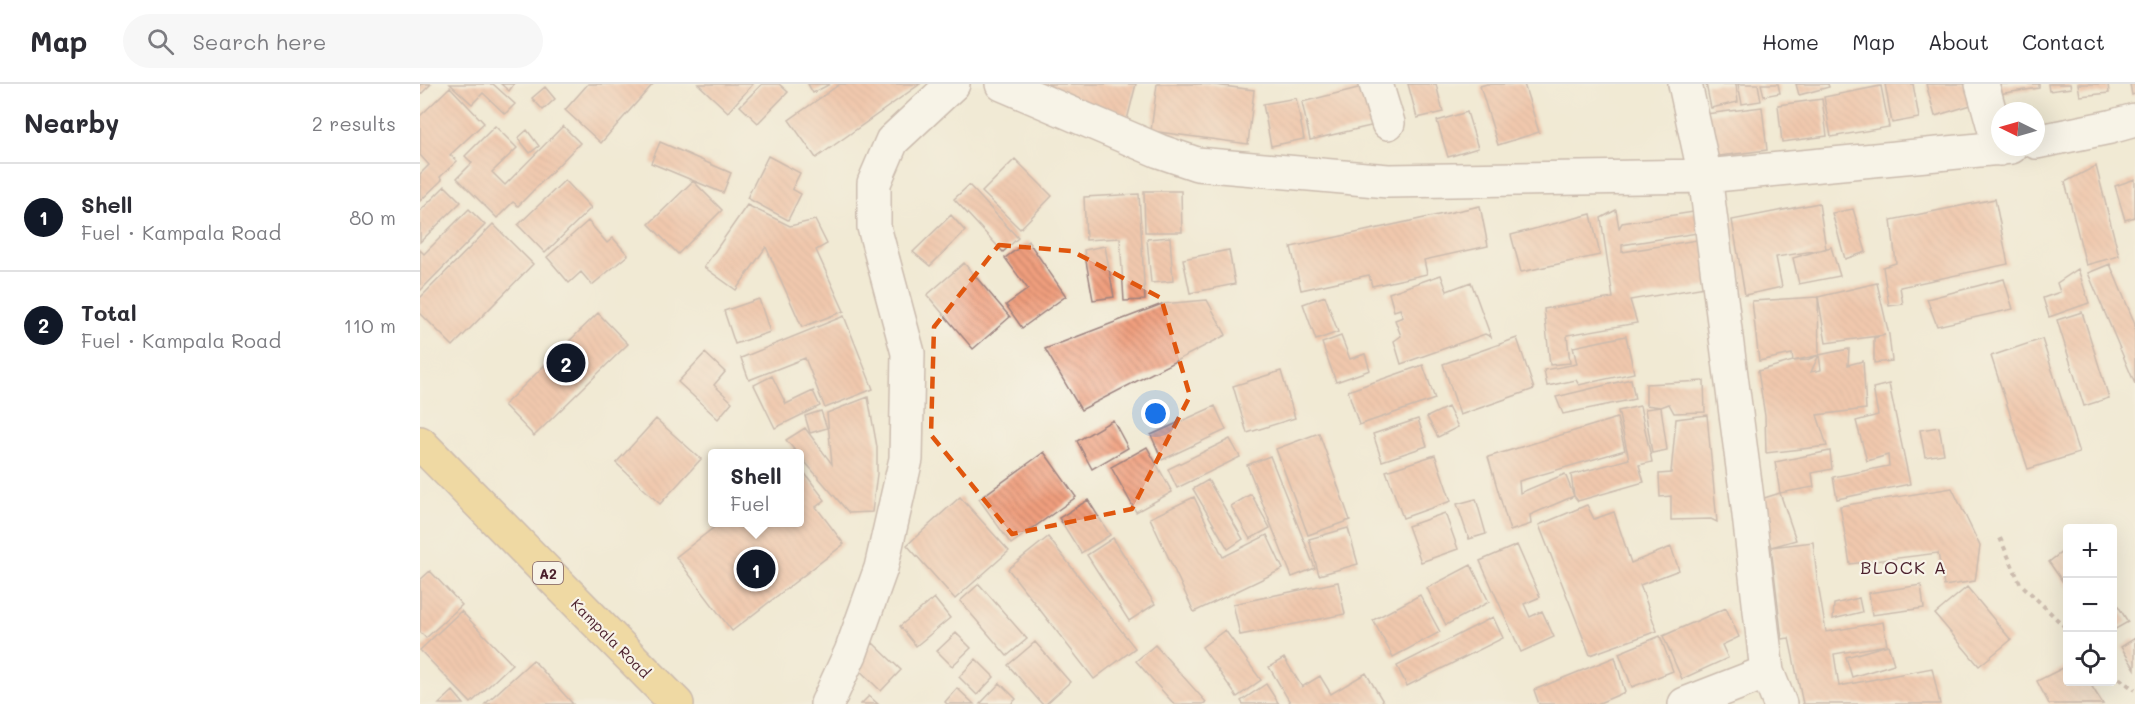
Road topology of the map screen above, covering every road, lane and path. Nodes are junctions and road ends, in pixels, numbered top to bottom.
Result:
1 (953, 84) edge
2 (1002, 84) edge
3 (1376, 84) edge
4 (1684, 84) edge
5 (1982, 84) edge
6 (1991, 108) edge
7 (2135, 120) edge
8 (1388, 123) dead end
9 (2045, 140) edge
10 (1991, 149) edge
11 (1704, 176) junction
12 (420, 443) edge
13 (2000, 538) dead end
14 (2063, 626) edge
15 (1767, 672) junction
16 (2117, 677) edge
17 (2135, 690) edge
18 (677, 704) edge
19 (827, 704) edge
20 (1685, 704) edge
21 (1780, 704) edge

1 - 19 street
2 - 11 street
3 - 8 street
4 - 11 street
5 - 6 street
7 - 9 street
10 - 11 street
11 - 15 street
12 - 18 main road, Kampala Road / A2
13 - 14 path
15 - 20 street
15 - 21 street
16 - 17 path

